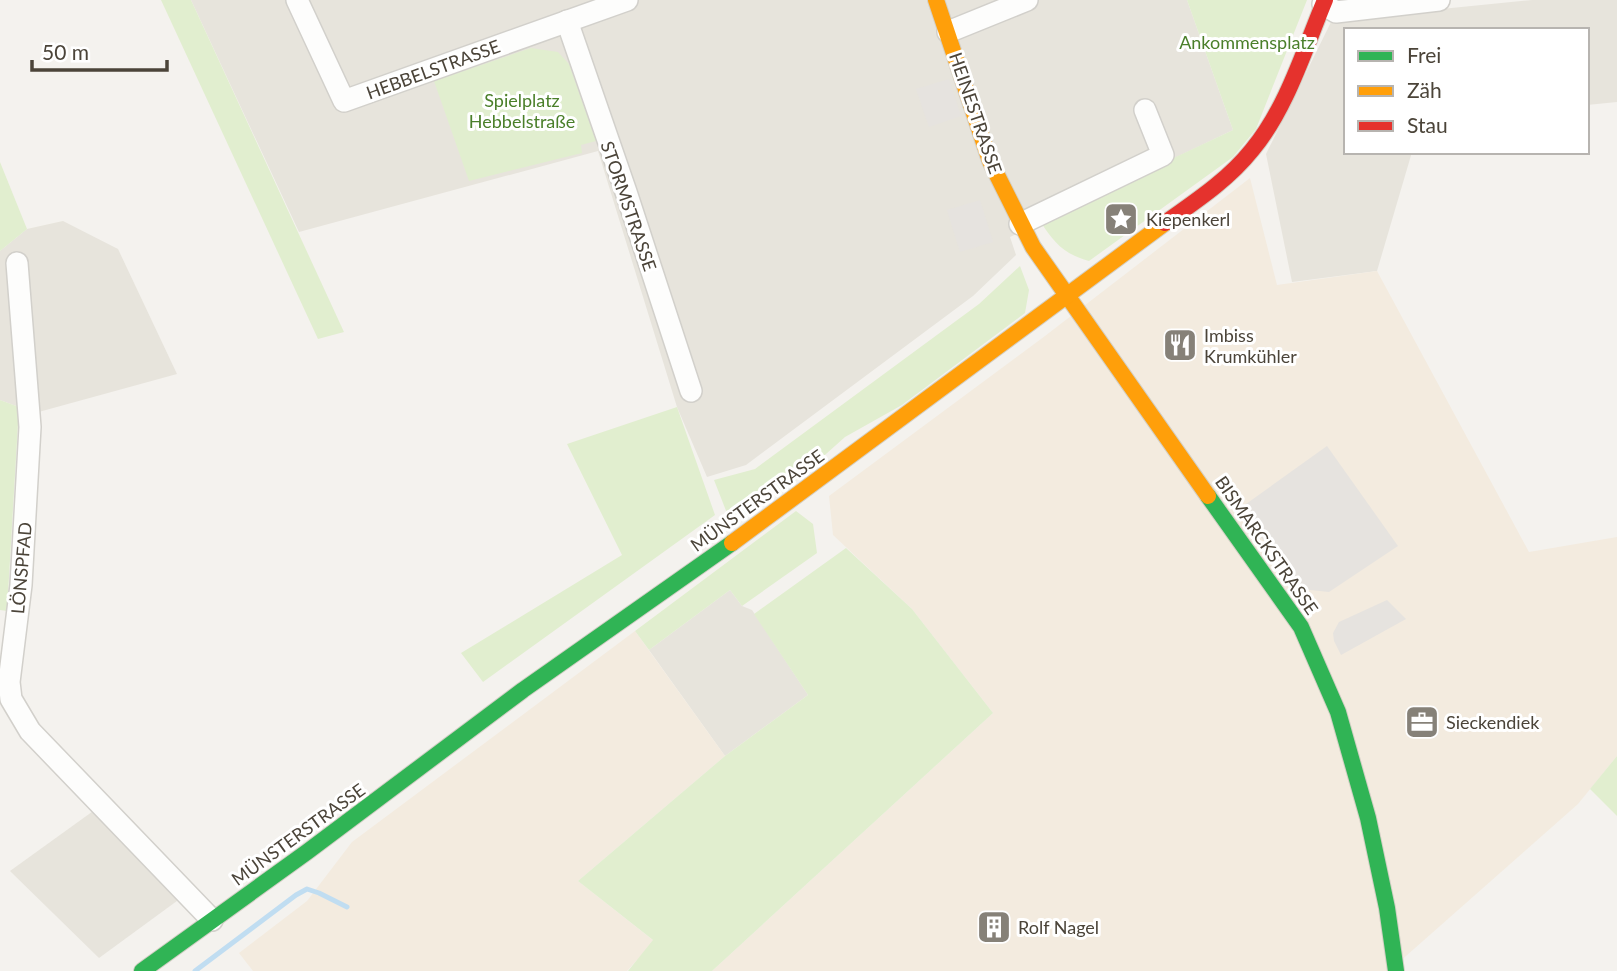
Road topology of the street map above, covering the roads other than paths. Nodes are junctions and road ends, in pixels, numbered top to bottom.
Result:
1 (297, 0) edge
2 (627, 0) edge
3 (936, 0) edge
4 (1027, 0) edge
5 (1439, 0) edge
6 (1324, 2) edge
7 (566, 21) junction
8 (948, 32) junction
9 (1145, 110) dead end
10 (1020, 224) junction
11 (17, 263) dead end
12 (1068, 295) junction
13 (691, 391) dead end
14 (212, 920) junction
15 (142, 971) edge
16 (1396, 971) edge

1 - 7 street, HEBBELSTRASSE
2 - 7 street, HEBBELSTRASSE
3 - 8 main road, HEINESTRASSE
4 - 8 street
5 - 6 street
6 - 12 main road, MÜNSTERSTRASSE
7 - 13 street, STORMSTRASSE
8 - 10 main road, HEINESTRASSE
9 - 10 street
10 - 12 main road, HEINESTRASSE
11 - 14 street, LÖNSPFAD
12 - 14 main road, MÜNSTERSTRASSE
12 - 16 main road, BISMARCKSTRASSE
14 - 15 main road, MÜNSTERSTRASSE

